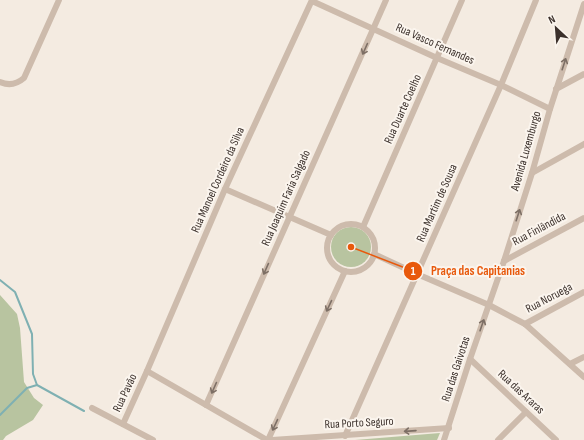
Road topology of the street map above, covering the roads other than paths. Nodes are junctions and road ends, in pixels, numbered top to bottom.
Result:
1 (59, 0) edge
2 (312, 0) edge
3 (386, 0) edge
4 (462, 0) edge
5 (536, 0) edge
6 (584, 4) edge
7 (374, 29) junction
8 (437, 58) junction
9 (584, 74) edge
10 (0, 82) edge
11 (501, 85) junction
12 (556, 89) junction
13 (550, 109) junction
14 (584, 144) edge
15 (532, 173) junction
16 (225, 189) junction
17 (289, 217) junction
18 (584, 218) edge
19 (363, 227) junction
20 (330, 235) junction
21 (374, 254) junction
22 (504, 261) junction
23 (345, 271) junction
24 (417, 274) junction
25 (584, 292) edge
26 (489, 305) junction
27 (524, 324) junction
28 (584, 357) edge
29 (470, 359) junction
30 (570, 364) junction
31 (147, 371) junction
32 (584, 377) edge
33 (206, 405) junction
34 (92, 408) dead end
35 (526, 412) junction
36 (122, 424) junction
37 (449, 428) junction
38 (345, 436) junction
39 (153, 440) edge
40 (267, 440) edge
41 (272, 440) edge
42 (444, 440) edge
43 (498, 440) edge
44 (556, 440) edge

1 - 10 street
2 - 7 street, Rua Vasco Fernandes
2 - 16 street, Rua Manoel Cordeiro da Silva
3 - 7 street, Rua Joaquim Faria Salgado
4 - 8 street, Rua Duarte Coelho
5 - 11 street, Rua Martim de Sousa
12 -> 6 street, Avenida Luxemburgo
7 - 8 street, Rua Vasco Fernandes
7 -> 17 street, Rua Joaquim Faria Salgado
8 - 11 street, Rua Vasco Fernandes
8 - 19 street, Rua Duarte Coelho
9 - 12 street
11 - 13 street, Rua Vasco Fernandes
11 - 24 street, Rua Martim de Sousa
12 - 13 street, Avenida Luxemburgo
13 - 15 street, Avenida Luxemburgo
14 - 15 street
22 -> 15 street, Avenida Luxemburgo
16 - 17 street
16 - 31 street, Rua Manoel Cordeiro da Silva
17 - 20 street
17 -> 33 street, Rua Joaquim Faria Salgado
18 - 22 street, Rua Finlândida
19 - 20 street
19 - 21 street
20 - 23 street
21 - 23 street
21 - 24 street
22 - 26 street, Avenida Luxemburgo
23 -> 40 street
24 - 26 street
24 - 38 street, Rua Martim de Sousa
25 - 27 street, Rua Noruega
26 - 27 street
29 -> 26 street, Rua das Gaivotas
27 - 30 street
28 - 30 street
29 - 35 street, Rua das Araras
29 - 37 street, Rua das Gaivotas
30 - 32 street
31 - 33 street
31 - 36 street, Rua Pavão
33 - 40 street
34 - 36 street
35 - 43 street
35 - 44 street, Rua das Araras
36 - 39 street
37 -> 38 street, Rua Porto Seguro
37 - 42 street, Rua das Gaivotas
38 - 41 street, Rua Porto Seguro

